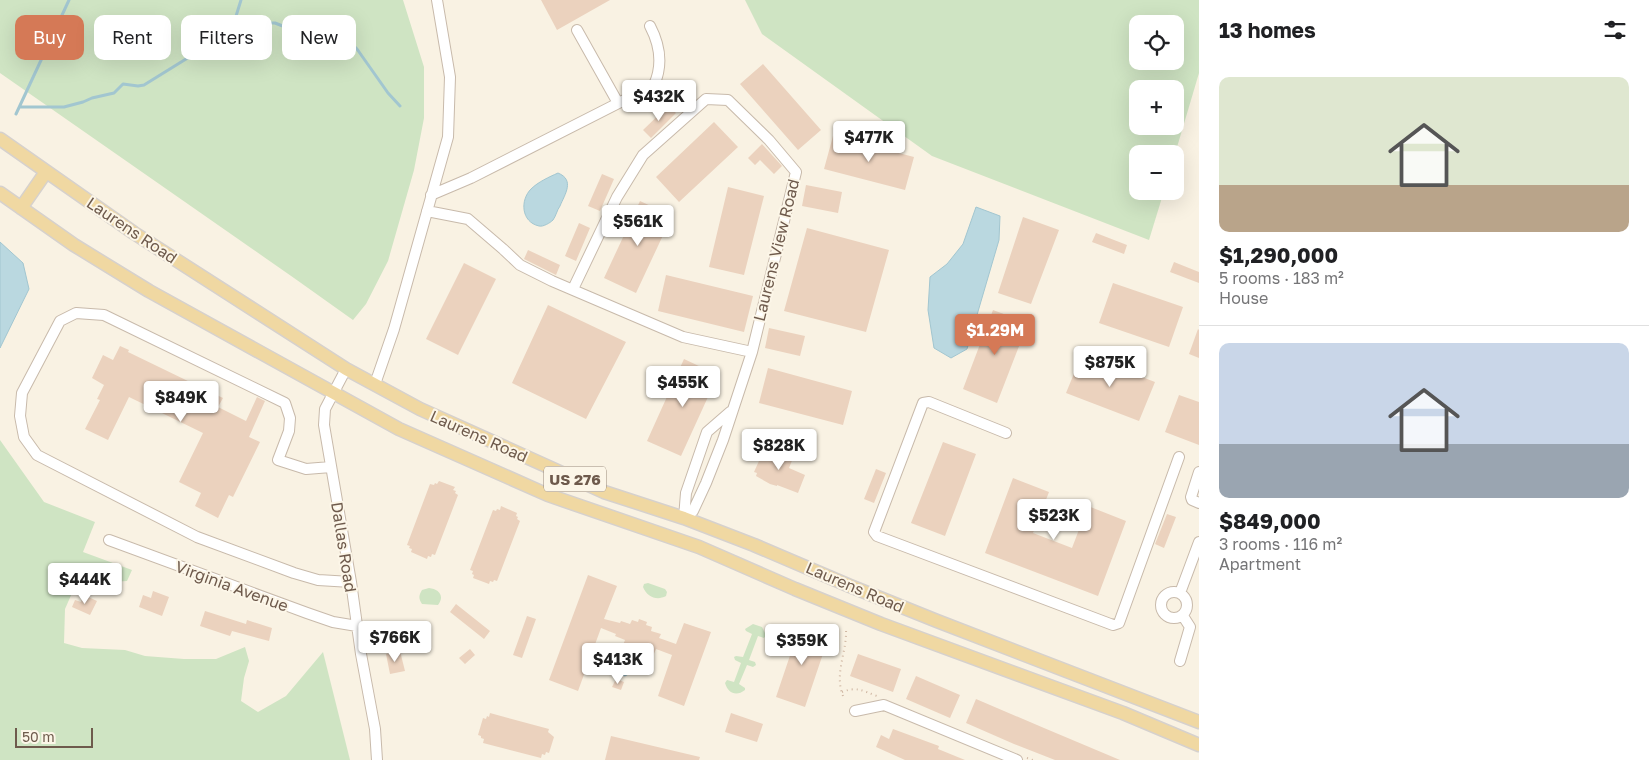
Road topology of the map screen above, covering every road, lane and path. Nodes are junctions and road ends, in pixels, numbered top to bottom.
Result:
1 (437, 0) edge
2 (650, 26) dead end
3 (577, 30) dead end
4 (618, 103) junction
5 (0, 139) edge
6 (46, 172) junction
7 (0, 193) edge
8 (431, 195) junction
9 (21, 208) junction
10 (427, 211) junction
11 (573, 289) junction
12 (752, 352) junction
13 (346, 369) junction
14 (375, 384) junction
15 (332, 393) junction
16 (731, 411) junction
17 (1006, 433) dead end
18 (1178, 458) dead end
19 (331, 467) junction
20 (1199, 472) edge
21 (1199, 503) edge
22 (684, 518) junction
23 (675, 539) junction
24 (109, 540) dead end
25 (1199, 542) edge
26 (351, 582) junction
27 (1180, 593) junction
28 (1183, 616) junction
29 (937, 621) junction
30 (357, 626) junction
31 (846, 629) dead end
32 (930, 643) junction
33 (1180, 661) dead end
34 (843, 696) dead end
35 (855, 711) dead end
36 (1199, 722) edge
37 (1199, 745) edge
38 (377, 760) edge
39 (1017, 760) edge

1 - 8 street
2 - 4 street
3 - 4 street
4 - 8 street
5 - 6 main road, Laurens Road / US 276
6 - 9 main road
6 - 13 main road, Laurens Road / US 276
7 - 9 main road, Laurens Road / US 276
8 - 10 street
9 - 15 main road, Laurens Road / US 276
10 - 11 street
10 - 14 street
11 - 12 street
11 - 12 street, Laurens View Road
12 - 16 street, Laurens View Road
13 - 14 main road, Laurens Road / US 276
13 - 15 street, Dallas Road
14 - 22 main road, Laurens Road / US 276
15 - 19 street, Dallas Road
15 - 23 main road, Laurens Road / US 276
16 - 22 street, Laurens View Road
16 - 22 street, Laurens View Road
17 - 18 street
19 - 26 street, Dallas Road
19 - 26 street
20 - 21 street
22 - 23 main road
22 - 29 main road, Laurens Road / US 276
23 - 32 main road, Laurens Road / US 276
24 - 30 street, Virginia Avenue
25 - 27 street
26 - 30 street, Dallas Road
27 - 28 street
27 - 28 street
28 - 33 street
29 - 32 main road
29 - 36 main road, Laurens Road / US 276
30 - 38 street, Dallas Road
31 - 34 path
32 - 37 main road, Laurens Road / US 276
35 - 39 street

